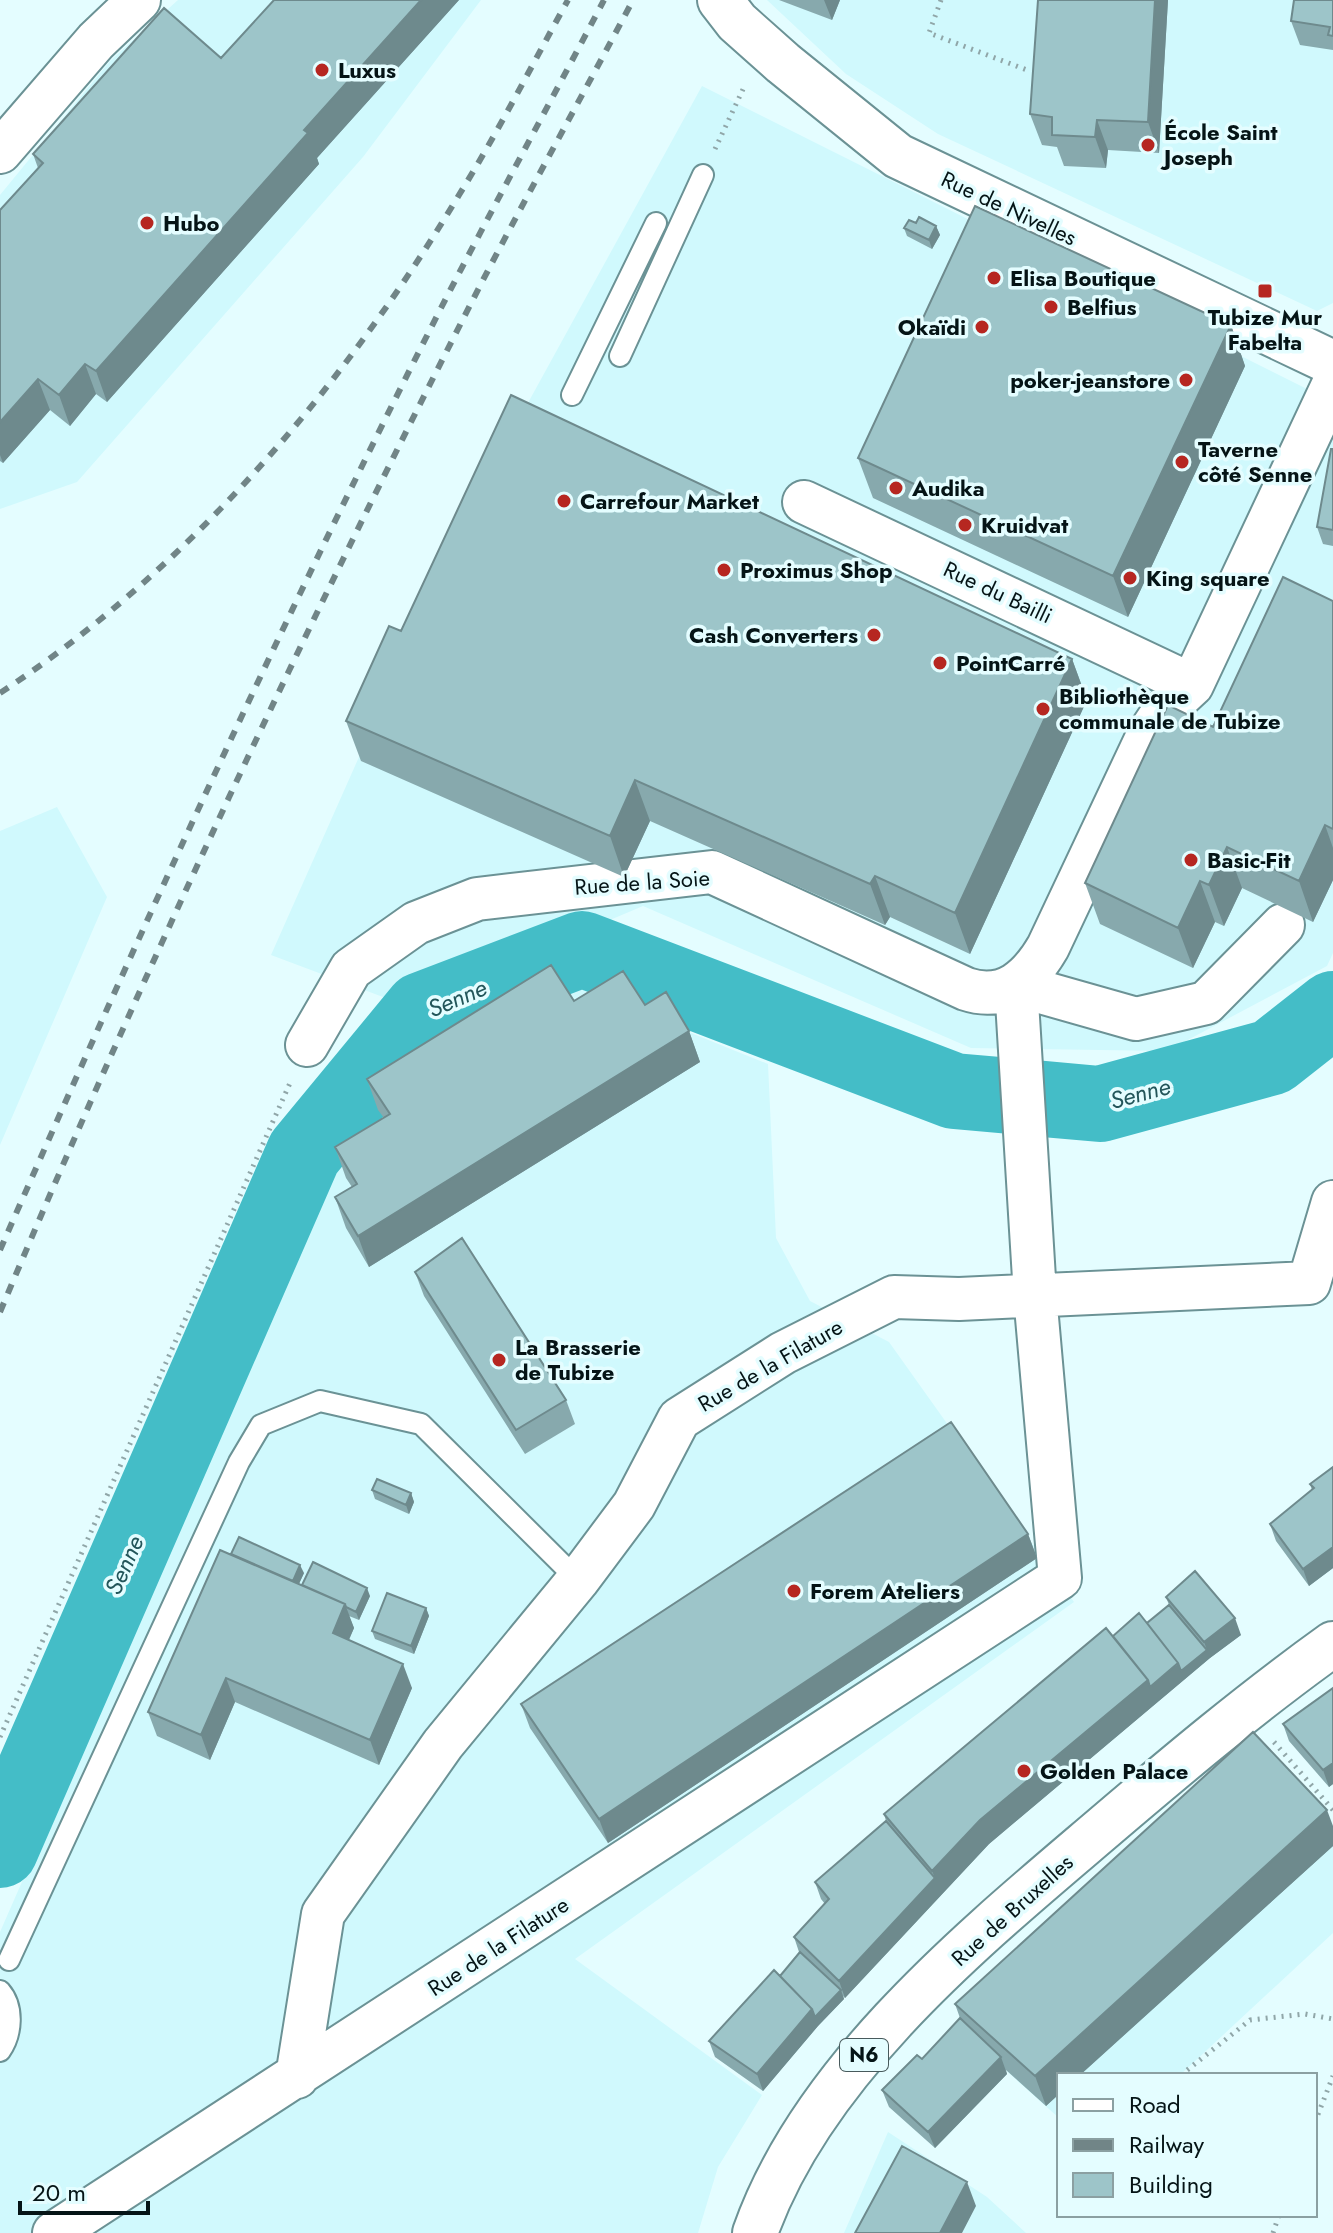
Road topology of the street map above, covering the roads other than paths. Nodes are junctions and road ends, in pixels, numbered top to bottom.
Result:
1 (139, 0) edge
2 (720, 0) edge
3 (0, 152) edge
4 (703, 175) road end
5 (656, 223) dead end
6 (620, 356) dead end
7 (1333, 363) edge
8 (1333, 385) edge
9 (572, 395) dead end
10 (804, 502) dead end
11 (1192, 685) junction
12 (1283, 925) edge
13 (1016, 985) junction
14 (307, 1045) road end
15 (1333, 1202) edge
16 (1035, 1295) junction
17 (578, 1580) junction
18 (1333, 1644) edge
19 (9, 1960) dead end
20 (0, 1991) edge
21 (0, 2051) edge
22 (297, 2077) junction
23 (54, 2233) edge
24 (755, 2233) edge

1 - 3 street
2 - 7 main road, Rue de Nivelles
4 - 6 lane
5 - 9 lane
8 - 11 street
10 - 11 street, Rue du Bailli
11 - 13 street
12 - 13 street, Rue de la Soie
13 - 14 street, Rue de la Soie
13 - 16 street
15 - 16 street, Rue de la Filature
16 - 17 street, Rue de la Filature
16 - 22 street, Rue de la Filature
17 - 19 lane
17 - 22 street, Rue de la Filature
18 - 24 main road, Rue de Bruxelles / N6
20 - 21 lane
22 - 23 street, Rue de la Filature

